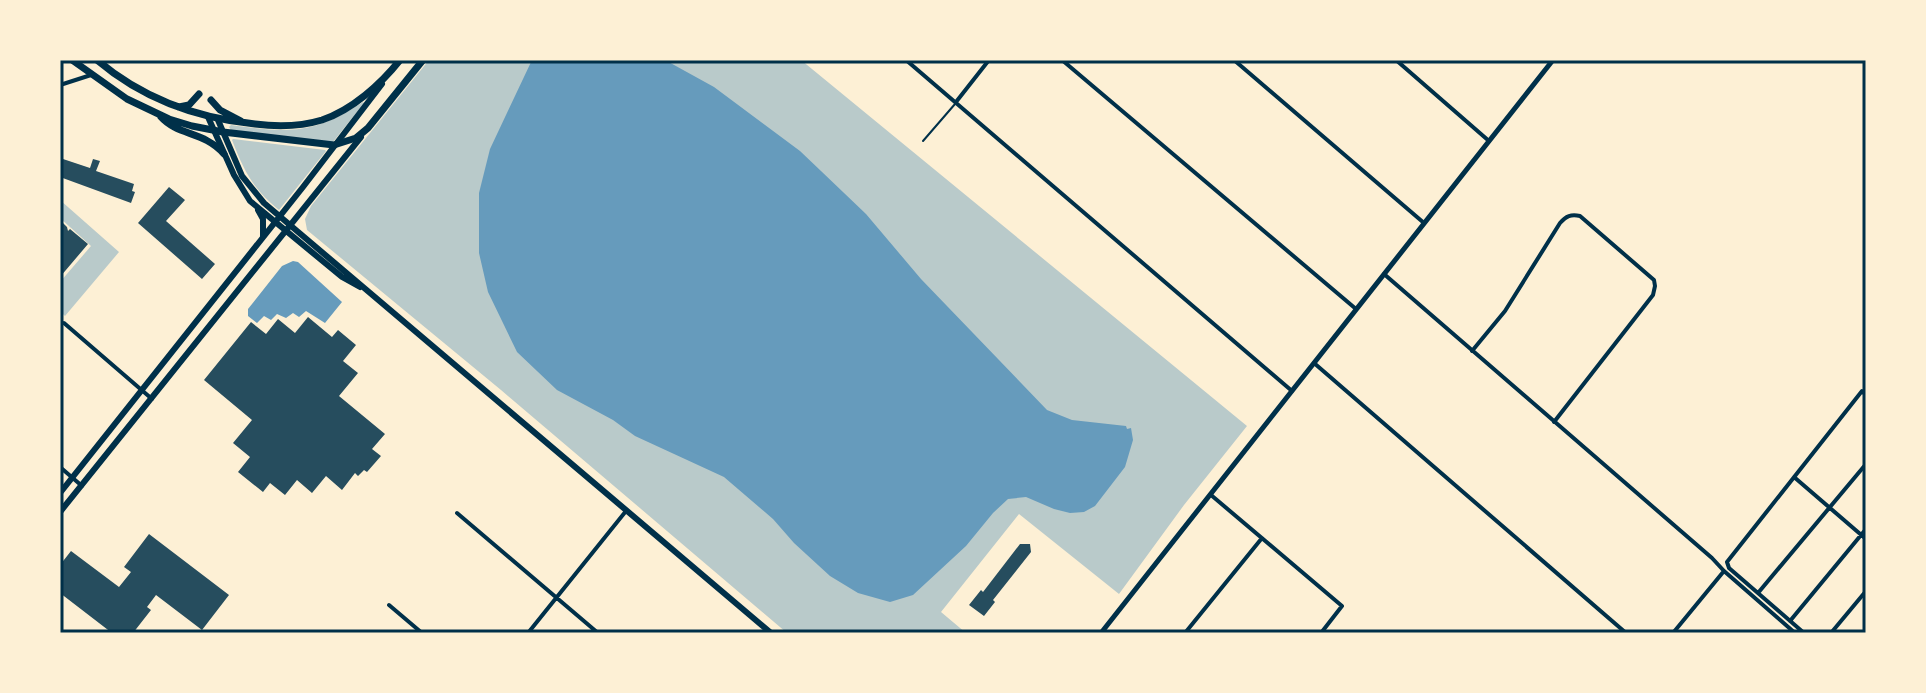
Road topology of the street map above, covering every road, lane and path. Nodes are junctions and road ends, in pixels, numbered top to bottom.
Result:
1 (72, 60) edge
2 (97, 60) edge
3 (400, 60) edge
4 (423, 60) edge
5 (906, 60) edge
6 (989, 60) edge
7 (1062, 60) edge
8 (1234, 60) edge
9 (1396, 60) edge
10 (1553, 60) edge
11 (391, 71) junction
12 (91, 75) junction
13 (60, 85) edge
14 (199, 94) dead end
15 (211, 100) dead end
16 (955, 103) junction
17 (173, 107) junction
18 (159, 115) junction
19 (208, 117) junction
20 (218, 120) junction
21 (246, 123) junction
22 (368, 128) junction
23 (214, 130) junction
24 (223, 132) junction
25 (923, 141) dead end
26 (1489, 141) junction
27 (334, 145) junction
28 (224, 154) junction
29 (256, 207) junction
30 (277, 219) junction
31 (1424, 223) junction
32 (287, 227) junction
33 (263, 237) junction
34 (1384, 274) junction
35 (1356, 309) junction
36 (64, 323) dead end
37 (1472, 351) junction
38 (1314, 363) junction
39 (141, 390) junction
40 (1292, 391) junction
41 (1866, 395) edge
42 (152, 399) junction
43 (1554, 422) junction
44 (1866, 464) edge
45 (60, 467) edge
46 (1794, 477) junction
47 (72, 478) junction
48 (82, 486) junction
49 (60, 493) edge
50 (1211, 495) junction
51 (1829, 508) junction
52 (626, 511) junction
53 (60, 512) edge
54 (457, 513) dead end
55 (1866, 529) edge
56 (1864, 537) edge
57 (1262, 538) junction
58 (1724, 571) junction
59 (1758, 593) junction
60 (1865, 594) edge
61 (557, 598) junction
62 (389, 605) dead end
63 (1790, 621) junction
64 (422, 633) edge
65 (528, 633) edge
66 (598, 633) edge
67 (771, 633) edge
68 (1101, 633) edge
69 (1185, 633) edge
70 (1321, 633) edge
71 (1626, 633) edge
72 (1673, 633) edge
73 (1795, 633) edge
74 (1804, 633) edge
75 (1831, 633) edge

1 - 12 main road
2 - 17 main road
3 - 11 main road
4 - 22 main road
5 - 16 street
6 - 16 street
7 - 35 street
8 - 31 street
9 - 26 street
10 - 26 street
11 - 21 main road
11 - 27 main road
12 - 13 street
12 - 18 main road
14 - 17 main road
15 - 21 main road
16 - 25 lane
16 - 40 street
17 - 19 main road
18 - 23 main road
18 - 28 main road
19 - 20 main road
19 - 23 main road
20 - 21 main road
20 - 24 main road
22 - 27 main road
22 - 32 main road
23 - 24 main road
23 - 28 main road
24 - 27 main road
24 - 30 main road
26 - 31 street
27 - 30 main road
28 - 29 main road
29 - 30 main road
29 - 33 main road
30 - 32 main road
30 - 33 main road
31 - 34 street
32 - 42 main road
32 - 52 main road
33 - 39 main road
34 - 35 street
34 - 37 street
35 - 38 street
36 - 39 street
37 - 43 street
37 - 43 street
38 - 40 street
38 - 71 street
39 - 42 street
39 - 47 main road
40 - 50 street
41 - 46 street
42 - 48 main road
43 - 58 street
44 - 51 street
45 - 47 street
46 - 51 street
46 - 59 street
47 - 48 street
47 - 49 main road
48 - 53 main road
50 - 57 street
50 - 68 street
51 - 56 street
51 - 59 street
52 - 61 street
52 - 67 main road
54 - 61 street
55 - 56 street
56 - 63 street
57 - 69 street
57 - 70 street
58 - 72 street
58 - 73 street
59 - 63 street
60 - 75 street
61 - 65 street
61 - 66 street
62 - 64 street
63 - 74 street

